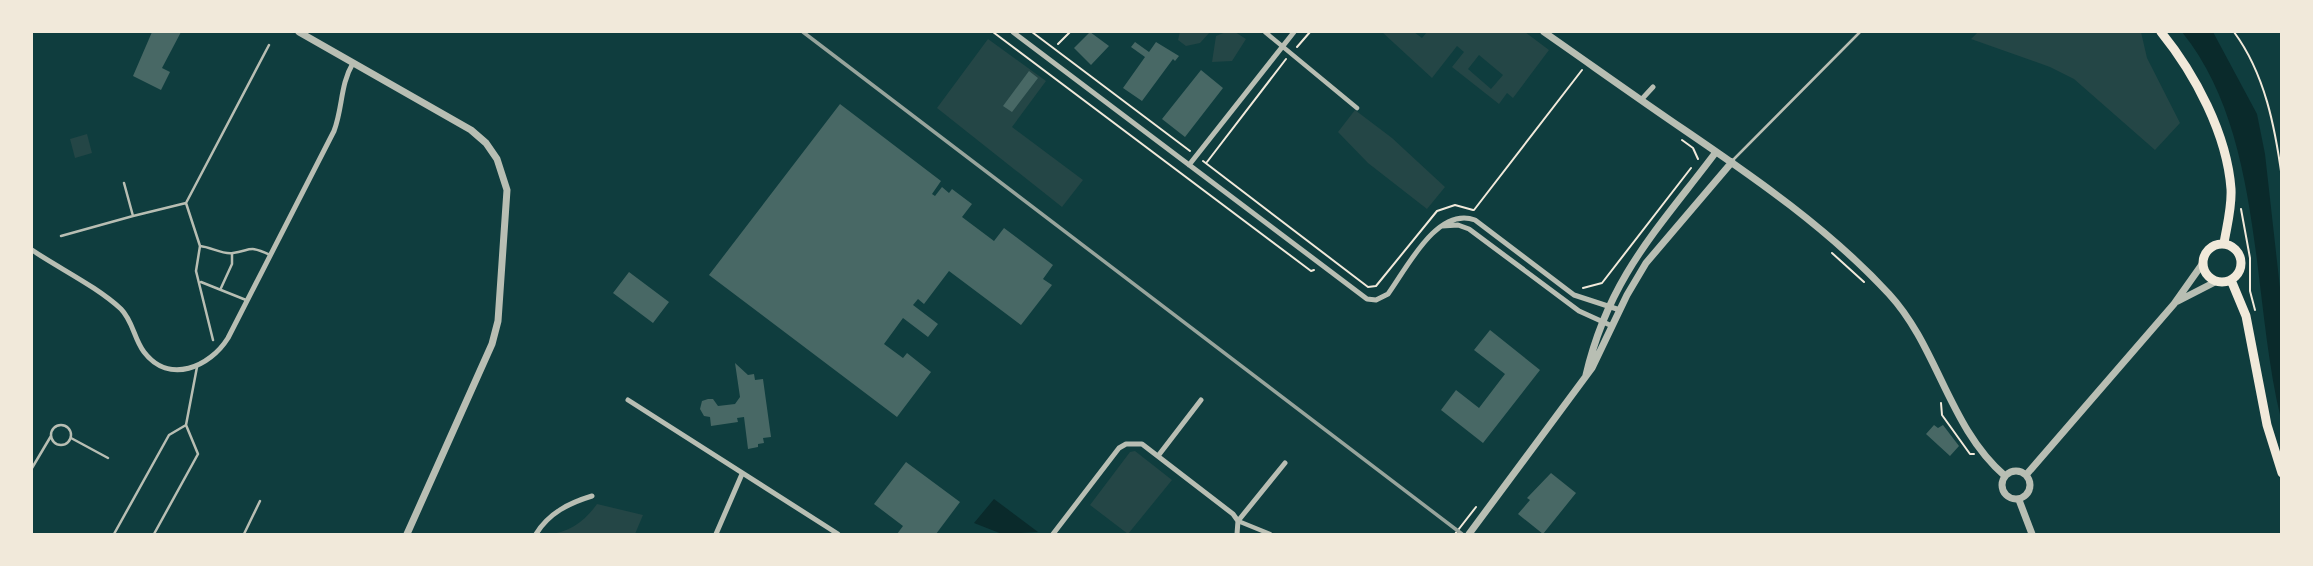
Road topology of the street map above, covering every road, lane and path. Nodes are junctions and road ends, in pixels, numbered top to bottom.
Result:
1 (299, 32) edge
2 (993, 32) edge
3 (1013, 32) edge
4 (1032, 32) edge
5 (1070, 32) edge
6 (1265, 32) edge
7 (1294, 32) edge
8 (1310, 32) edge
9 (1544, 32) edge
10 (1860, 32) edge
11 (2161, 32) edge
12 (2234, 32) edge
13 (1058, 44) dead end
14 (269, 45) dead end
15 (1282, 47) junction
16 (1290, 55) junction
17 (353, 63) junction
18 (1585, 65) dead end
19 (1653, 87) dead end
20 (1641, 100) junction
21 (1357, 108) dead end
22 (1186, 148) dead end
23 (1717, 152) junction
24 (1699, 158) dead end
25 (1732, 162) junction
26 (1189, 165) junction
27 (2281, 178) edge
28 (124, 183) dead end
29 (186, 203) junction
30 (2241, 207) dead end
31 (133, 216) junction
32 (1436, 229) junction
33 (61, 236) dead end
34 (2224, 243) junction
35 (1824, 245) dead end
36 (200, 246) junction
37 (32, 250) edge
38 (232, 254) junction
39 (270, 255) junction
40 (2203, 263) junction
41 (1318, 269) dead end
42 (2231, 280) junction
43 (200, 281) junction
44 (2217, 281) junction
45 (1602, 283) dead end
46 (220, 288) junction
47 (1872, 290) dead end
48 (246, 300) junction
49 (2174, 304) junction
50 (1608, 306) junction
51 (1620, 310) junction
52 (2256, 311) dead end
53 (1602, 322) junction
54 (1612, 326) junction
55 (213, 340) dead end
56 (197, 367) junction
57 (1585, 378) junction
58 (1941, 398) dead end
59 (628, 400) dead end
60 (1201, 400) dead end
61 (186, 425) junction
62 (51, 436) junction
63 (71, 438) junction
64 (1977, 454) dead end
65 (1158, 456) junction
66 (108, 458) dead end
67 (1285, 463) dead end
68 (32, 468) edge
69 (2281, 473) edge
70 (742, 474) junction
71 (2005, 475) junction
72 (2025, 475) junction
73 (592, 496) dead end
74 (2019, 499) junction
75 (260, 500) dead end
76 (1238, 521) junction
77 (114, 534) edge
78 (154, 534) edge
79 (244, 534) edge
80 (407, 534) edge
81 (536, 534) edge
82 (716, 534) edge
83 (836, 534) edge
84 (1053, 534) edge
85 (1237, 534) edge
86 (1270, 534) edge
87 (1469, 534) edge
88 (2031, 534) edge

1 - 17 street
2 - 41 path
3 - 26 street
4 - 22 path
5 - 13 path
6 - 15 street
7 - 15 street
8 - 16 path
9 - 20 street
10 - 25 lane
11 - 34 main road
12 - 27 path
14 - 29 lane
15 - 16 street
15 - 26 street
16 - 18 path
16 - 21 street
17 - 39 street
17 - 80 street
19 - 20 street
20 - 23 street
23 - 25 street
23 - 50 street
24 - 45 path
25 - 51 street
25 - 71 street
26 - 32 street
28 - 31 lane
29 - 31 lane
29 - 36 lane
30 - 52 path
31 - 33 lane
32 - 50 street
32 - 53 street
34 - 40 main road
34 - 42 main road
35 - 47 path
36 - 38 lane
36 - 43 lane
37 - 56 street
38 - 39 lane
38 - 46 lane
39 - 48 street
40 - 44 main road
40 - 49 street
42 - 44 main road
42 - 69 main road
43 - 46 lane
43 - 55 lane
44 - 49 street
46 - 48 lane
48 - 56 street
49 - 72 street
50 - 51 street
50 - 53 street
51 - 54 street
53 - 54 street
53 - 57 street
54 - 57 street
56 - 61 lane
57 - 87 street
58 - 64 path
59 - 70 street
60 - 65 street
61 - 77 lane
61 - 78 lane
62 - 63 lane
62 - 63 lane
62 - 68 lane
63 - 66 lane
65 - 76 street
65 - 84 street
67 - 76 street
70 - 82 street
70 - 83 street
71 - 72 street
71 - 74 street
72 - 74 street
73 - 81 street
74 - 88 street
75 - 79 lane
76 - 85 street
76 - 86 street

